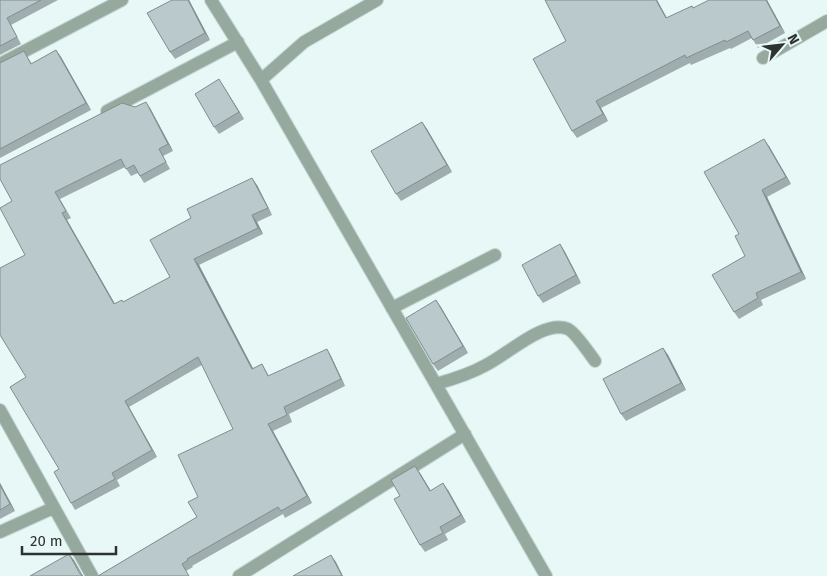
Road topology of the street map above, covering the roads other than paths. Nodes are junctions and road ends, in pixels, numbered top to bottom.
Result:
1 (122, 0) edge
2 (212, 0) edge
3 (377, 0) edge
4 (827, 21) edge
5 (238, 42) junction
6 (763, 58) dead end
7 (0, 64) edge
8 (261, 80) junction
9 (97, 116) edge
10 (495, 255) dead end
11 (392, 308) junction
12 (595, 360) dead end
13 (436, 384) junction
14 (0, 410) edge
15 (465, 434) junction
16 (53, 508) junction
17 (0, 532) edge
18 (92, 576) edge
19 (239, 576) edge
20 (546, 576) edge

1 - 7 street
2 - 5 street
3 - 8 street
4 - 6 street
5 - 8 street
5 - 9 street
8 - 11 street
10 - 11 street
11 - 13 street
12 - 13 street
13 - 15 street
14 - 16 street
15 - 19 street
15 - 20 street
16 - 17 street
16 - 18 street

